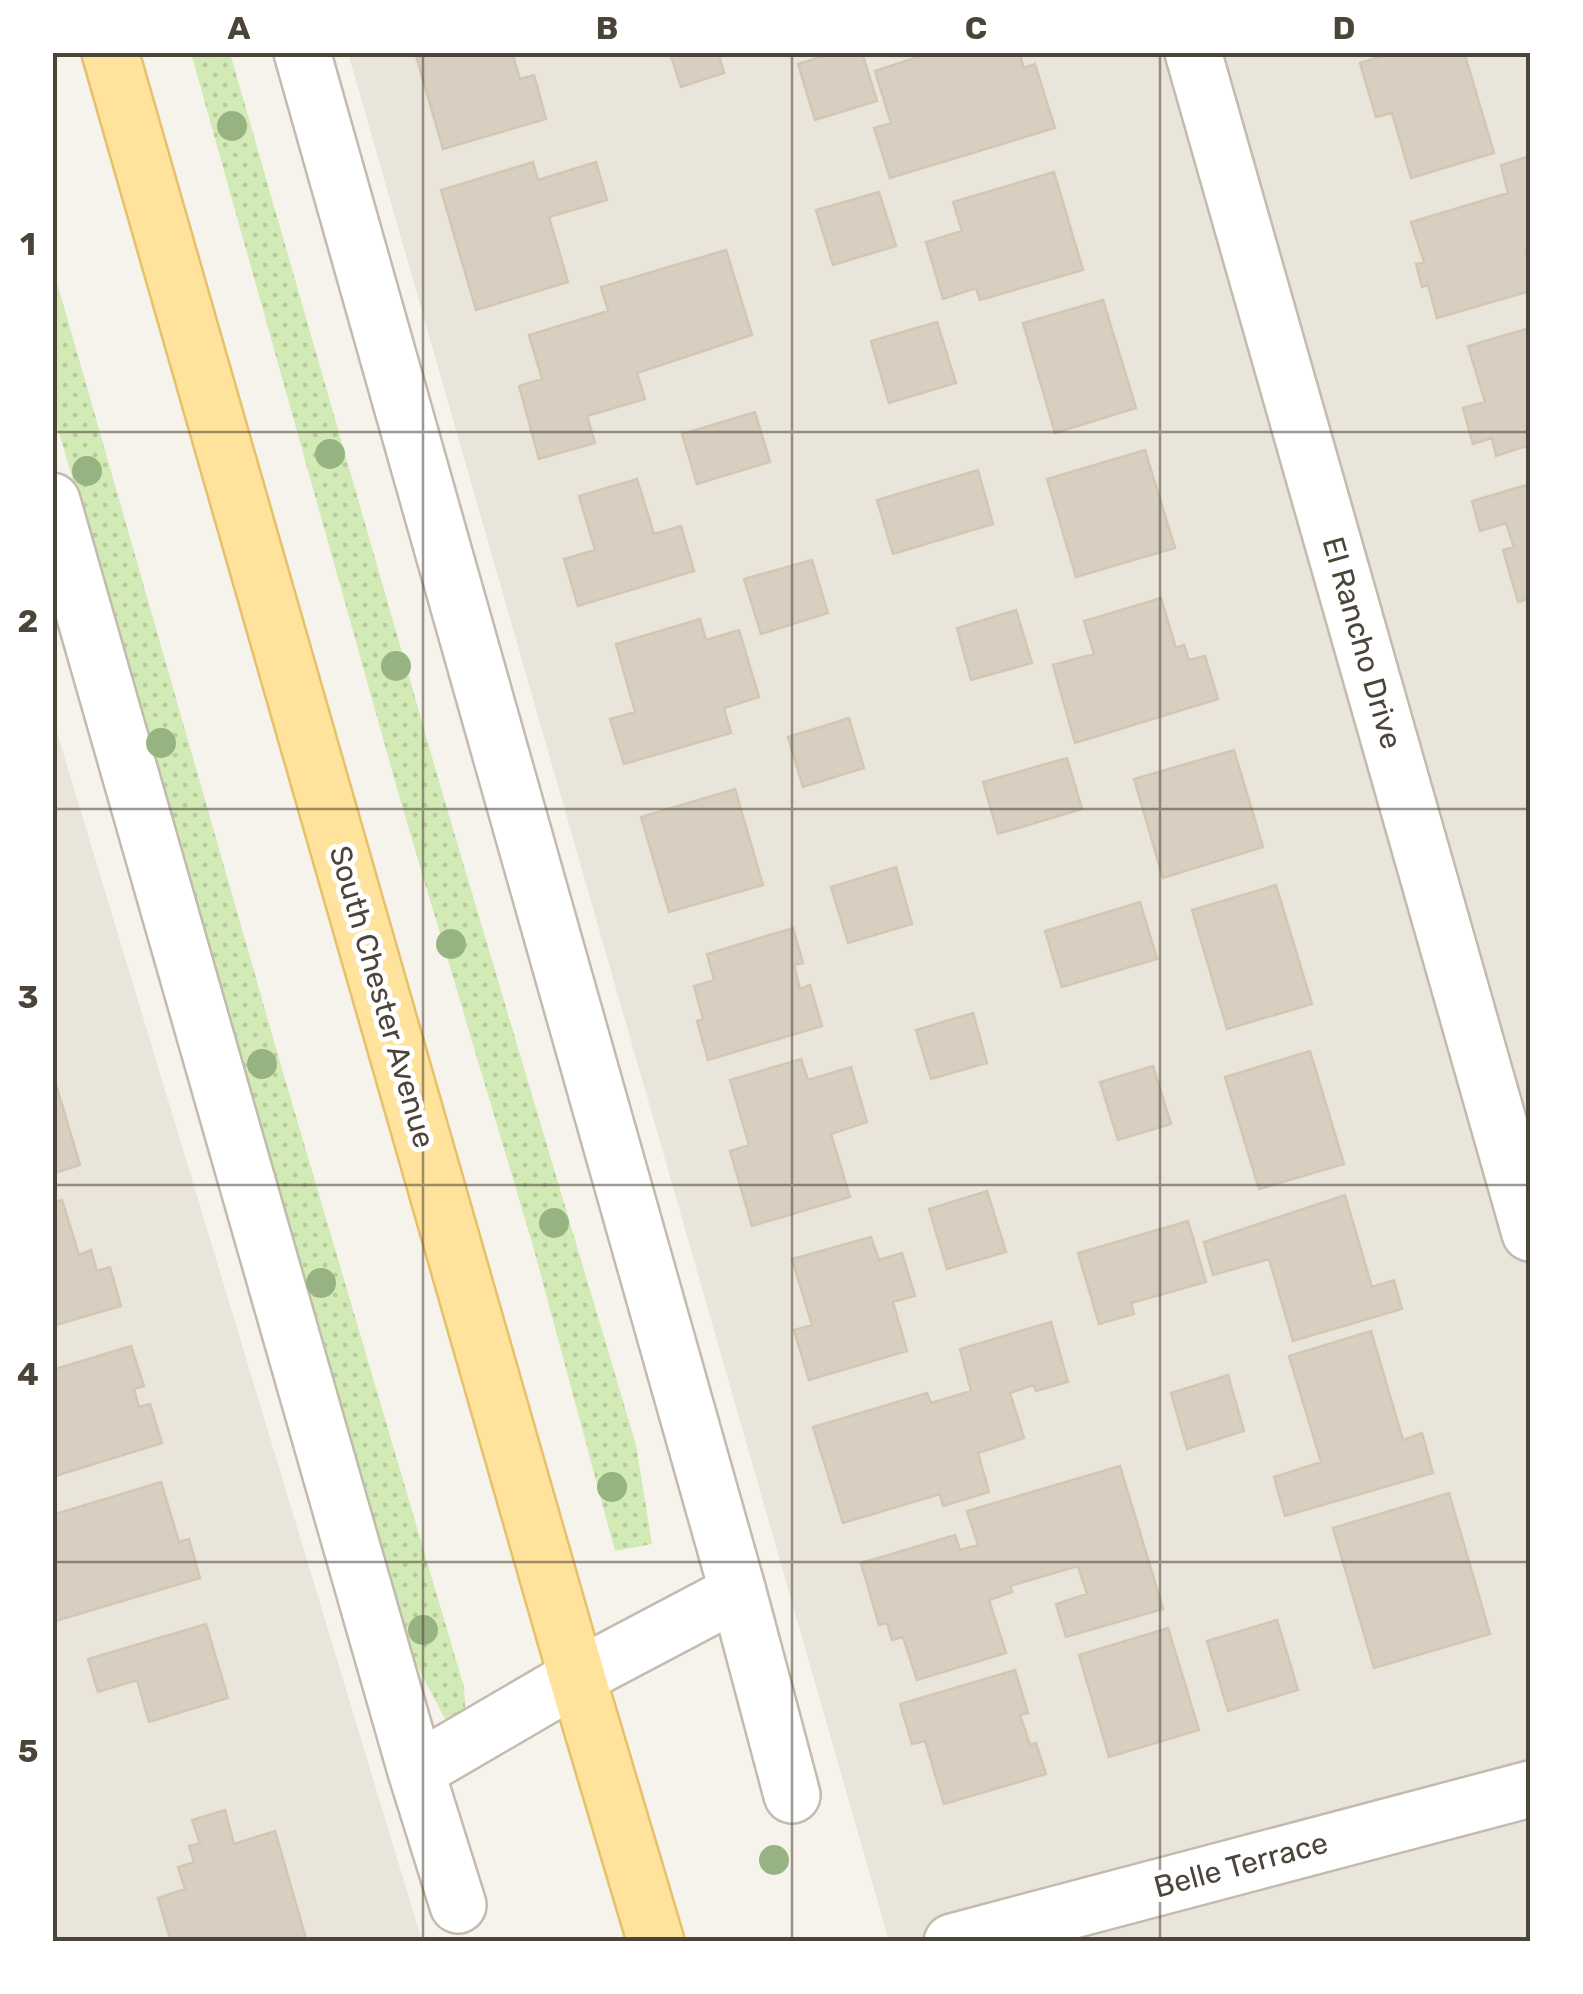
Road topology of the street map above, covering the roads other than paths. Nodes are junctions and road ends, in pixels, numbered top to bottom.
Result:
1 (110, 52) edge
2 (302, 52) edge
3 (1193, 52) edge
4 (52, 501) edge
5 (1530, 1233) edge
6 (738, 1592) junction
7 (577, 1678) junction
8 (416, 1771) junction
9 (1530, 1789) edge
10 (792, 1795) dead end
11 (458, 1905) dead end
12 (656, 1942) edge
13 (952, 1942) edge

1 - 7 main road, South Chester Avenue
2 - 6 street
3 - 5 street, El Rancho Drive
4 - 8 street
6 - 7 street
6 - 10 street
7 - 8 street
7 - 12 main road, South Chester Avenue
8 - 11 street
9 - 13 street, Belle Terrace

